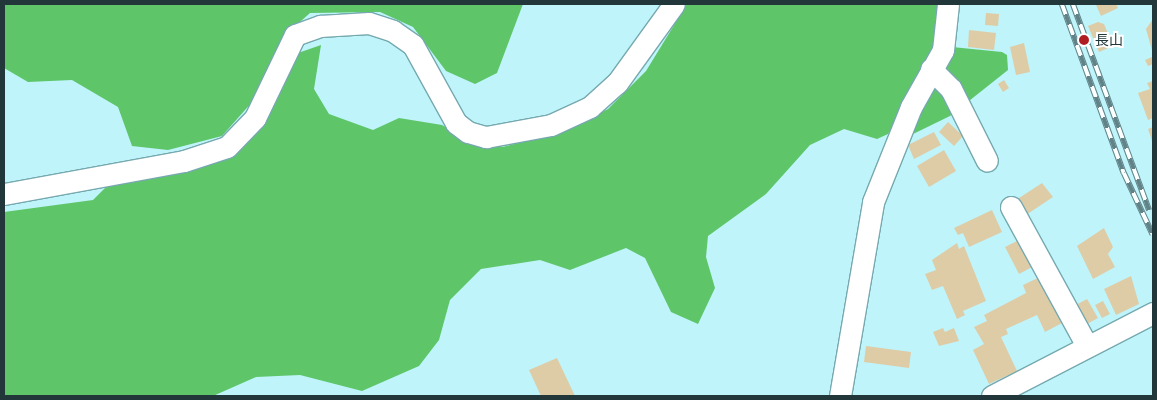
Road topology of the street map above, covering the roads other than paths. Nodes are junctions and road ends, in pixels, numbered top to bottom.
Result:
1 (674, 4) edge
2 (948, 4) edge
3 (930, 70) junction
4 (987, 161) dead end
5 (4, 194) edge
6 (1011, 207) dead end
7 (1153, 313) edge
8 (1086, 344) junction
9 (840, 396) edge
10 (992, 396) edge

1 - 5 street
2 - 3 street
3 - 4 street
3 - 9 street
6 - 8 street
7 - 8 street
8 - 10 street

